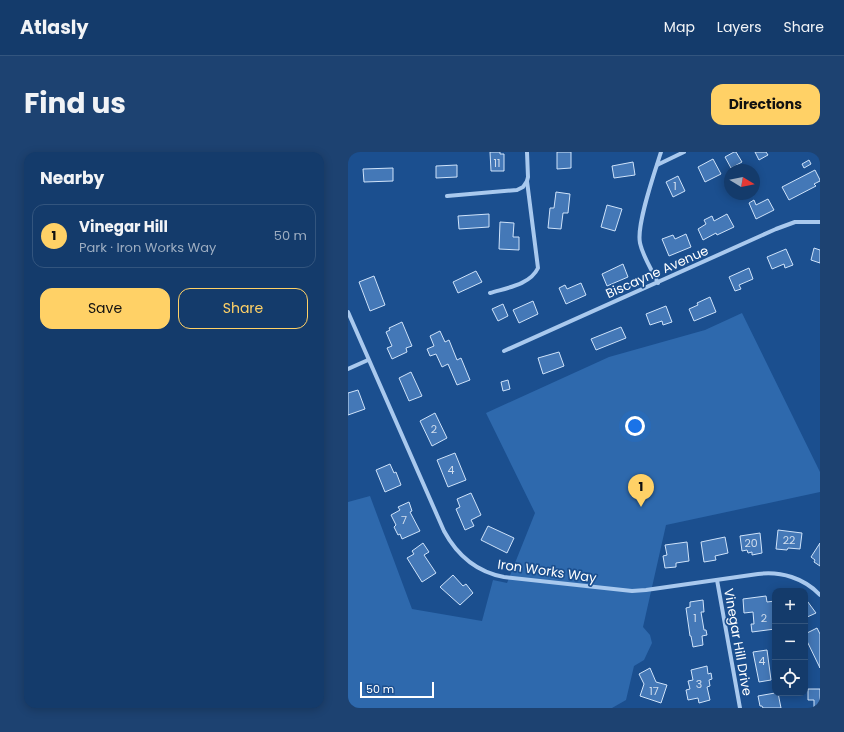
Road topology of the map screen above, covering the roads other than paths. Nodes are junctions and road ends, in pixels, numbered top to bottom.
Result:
1 (527, 152) edge
2 (661, 152) edge
3 (684, 152) edge
4 (657, 165) junction
5 (527, 181) junction
6 (447, 196) dead end
7 (820, 222) edge
8 (658, 283) junction
9 (490, 294) dead end
10 (348, 312) edge
11 (504, 352) dead end
12 (368, 360) junction
13 (348, 369) edge
14 (717, 580) junction
15 (820, 595) edge
16 (740, 708) edge

1 - 5 street
2 - 4 street
3 - 4 street
4 - 8 street
5 - 6 street
5 - 9 street
7 - 8 street, Biscayne Avenue
8 - 11 street, Biscayne Avenue
10 - 12 street, Iron Works Way
12 - 13 street
12 - 14 street, Iron Works Way
14 - 15 street, Iron Works Way
14 - 16 street, Vinegar Hill Drive

